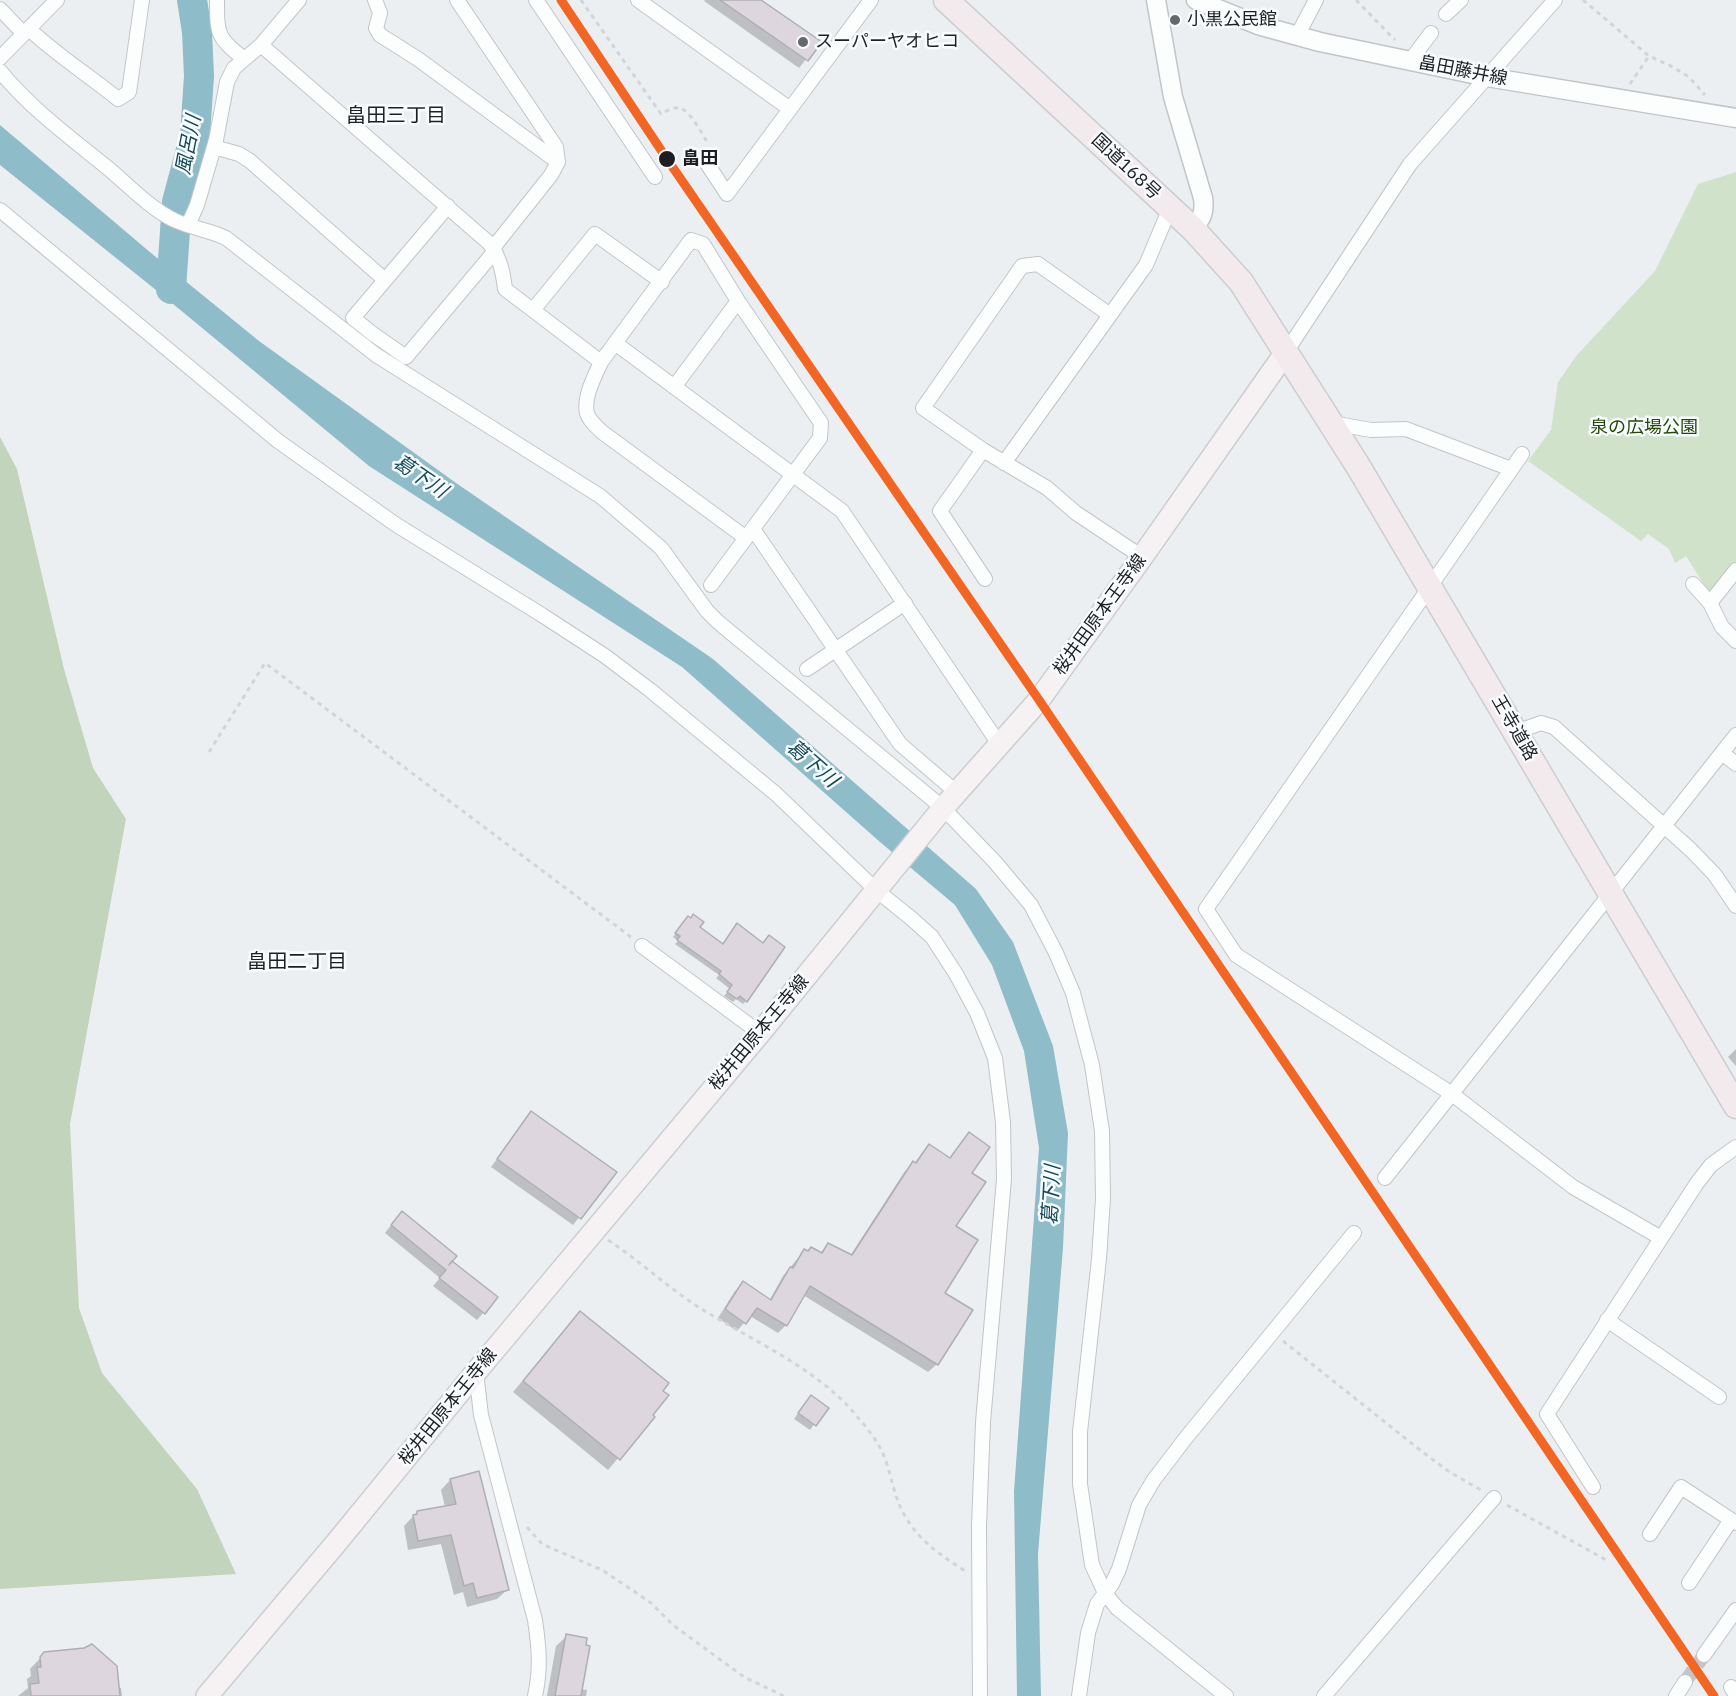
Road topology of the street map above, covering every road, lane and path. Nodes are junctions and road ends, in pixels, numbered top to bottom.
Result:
1 (57, 0) edge
2 (142, 0) edge
3 (217, 0) edge
4 (299, 0) edge
5 (375, 0) edge
6 (457, 0) edge
7 (536, 0) edge
8 (581, 0) edge
9 (638, 0) edge
10 (871, 0) edge
11 (946, 0) edge
12 (1156, 0) edge
13 (1196, 0) edge
14 (1316, 0) edge
15 (1356, 0) edge
16 (1461, 0) edge
17 (1555, 0) edge
18 (1583, 0) edge
19 (0, 9) edge
20 (1446, 14) dead end
21 (26, 31) junction
22 (1431, 33) dead end
23 (1297, 36) junction
24 (261, 45) junction
25 (1649, 56) junction
26 (0, 58) edge
27 (244, 59) junction
28 (1410, 61) junction
29 (0, 71) edge
30 (1487, 77) junction
31 (1620, 99) junction
32 (790, 109) junction
33 (1728, 117) edge
34 (214, 147) junction
35 (707, 154) joint
36 (558, 162) junction
37 (655, 177) dead end
38 (448, 206) junction
39 (1170, 208) junction
40 (0, 210) edge
41 (188, 225) junction
42 (1193, 229) junction
43 (494, 249) junction
44 (386, 280) junction
45 (662, 282) junction
46 (738, 301) junction
47 (533, 310) junction
48 (1110, 315) junction
49 (615, 343) junction
50 (1286, 352) junction
51 (601, 362) junction
52 (674, 387) junction
53 (1332, 423) junction
54 (982, 450) junction
55 (1522, 454) dead end
56 (1004, 463) junction
57 (1511, 470) junction
58 (793, 475) junction
59 (749, 533) junction
60 (1142, 557) junction
61 (1736, 570) edge
62 (986, 579) dead end
63 (1693, 584) dead end
64 (711, 585) dead end
65 (1429, 587) junction
66 (904, 603) junction
67 (1710, 603) junction
68 (1736, 641) edge
69 (836, 650) junction
70 (807, 669) dead end
71 (1516, 732) junction
72 (1736, 735) edge
73 (999, 744) junction
74 (209, 752) dead end
75 (1722, 753) junction
76 (1736, 764) edge
77 (950, 800) junction
78 (1664, 827) junction
79 (876, 890) junction
80 (1611, 894) junction
81 (1736, 906) edge
82 (642, 946) joint
83 (760, 1033) junction
84 (1452, 1094) junction
85 (1736, 1106) edge
86 (1736, 1147) edge
87 (1385, 1178) dead end
88 (594, 1231) junction
89 (1354, 1233) dead end
90 (1661, 1238) junction
91 (1607, 1320) junction
92 (1280, 1323) junction
93 (476, 1372) junction
94 (1719, 1397) dead end
95 (1593, 1487) dead end
96 (1494, 1498) junction
97 (1734, 1521) edge
98 (526, 1526) dead end
99 (1650, 1534) dead end
100 (1608, 1562) dead end
101 (979, 1581) junction
102 (1689, 1583) dead end
103 (1105, 1593) junction
104 (1736, 1610) edge
105 (1704, 1655) tunnel mouth
106 (1685, 1682) tunnel mouth
107 (207, 1696) edge
108 (535, 1696) edge
109 (784, 1696) edge
110 (980, 1696) edge
111 (1079, 1696) edge
112 (1226, 1696) edge
113 (1324, 1696) edge
114 (1676, 1696) edge

1 - 21 street
2 - 21 street
3 - 27 street
4 - 24 street
5 - 36 street
6 - 36 street
7 - 37 street
8 - 35 path
9 - 32 street
10 - 32 street
11 - 39 highway, 国道168号
12 - 42 main road
13 - 23 main road, 畠田藤井線
14 - 23 street
15 - 28 path
16 - 20 street
17 - 30 street
18 - 25 path
19 - 21 street
21 - 26 street
22 - 28 street
23 - 28 main road, 畠田藤井線
24 - 27 street
24 - 38 street
25 - 31 path
25 - 33 path
27 - 34 street
28 - 30 main road, 畠田藤井線
29 - 41 street
30 - 31 main road, 畠田藤井線
30 - 50 street
31 - 33 main road, 畠田藤井線
32 - 35 street
34 - 41 street
34 - 44 street
36 - 43 street
38 - 43 street
38 - 44 street
39 - 42 highway, 国道168号
39 - 48 street
40 - 79 street
41 - 77 street
42 - 50 highway, 国道168号
43 - 44 street
43 - 47 street
45 - 46 street
45 - 47 street
45 - 49 street
46 - 52 street
46 - 58 street
47 - 51 street
48 - 54 street
48 - 56 street
49 - 51 street
49 - 52 street
50 - 53 highway, 王寺道路
50 - 60 main road, 桜井田原本王寺線
51 - 59 street
52 - 58 street
53 - 57 street
53 - 65 highway, 王寺道路
54 - 56 street
54 - 62 street
55 - 57 street
56 - 60 street
57 - 65 street
58 - 59 street
58 - 66 street
59 - 64 street
59 - 69 street
60 - 73 main road, 桜井田原本王寺線
61 - 67 street
63 - 67 street
65 - 71 highway, 王寺道路
65 - 84 street
66 - 69 street
66 - 73 street
67 - 68 street
69 - 70 street
69 - 77 street
71 - 78 street
71 - 80 highway, 王寺道路
72 - 75 street
73 - 77 main road, 桜井田原本王寺線
74 - 82 path
75 - 76 street
75 - 78 street
77 - 79 main road, 桜井田原本王寺線
77 - 103 street
78 - 80 street
78 - 81 street
79 - 83 main road, 桜井田原本王寺線
79 - 101 street
80 - 84 street
80 - 85 highway, 王寺道路
82 - 83 street
83 - 88 main road, 桜井田原本王寺線
84 - 87 street
84 - 90 street
86 - 90 street
88 - 93 main road, 桜井田原本王寺線
88 - 101 path
89 - 92 street
90 - 91 street
91 - 94 street
91 - 95 street
92 - 96 path
92 - 103 street
93 - 107 main road, 桜井田原本王寺線
93 - 108 street
96 - 100 path
96 - 113 street
97 - 99 street
97 - 102 street
98 - 109 path
101 - 110 street
103 - 111 street
103 - 112 street
104 - 105 street
106 - 114 street

